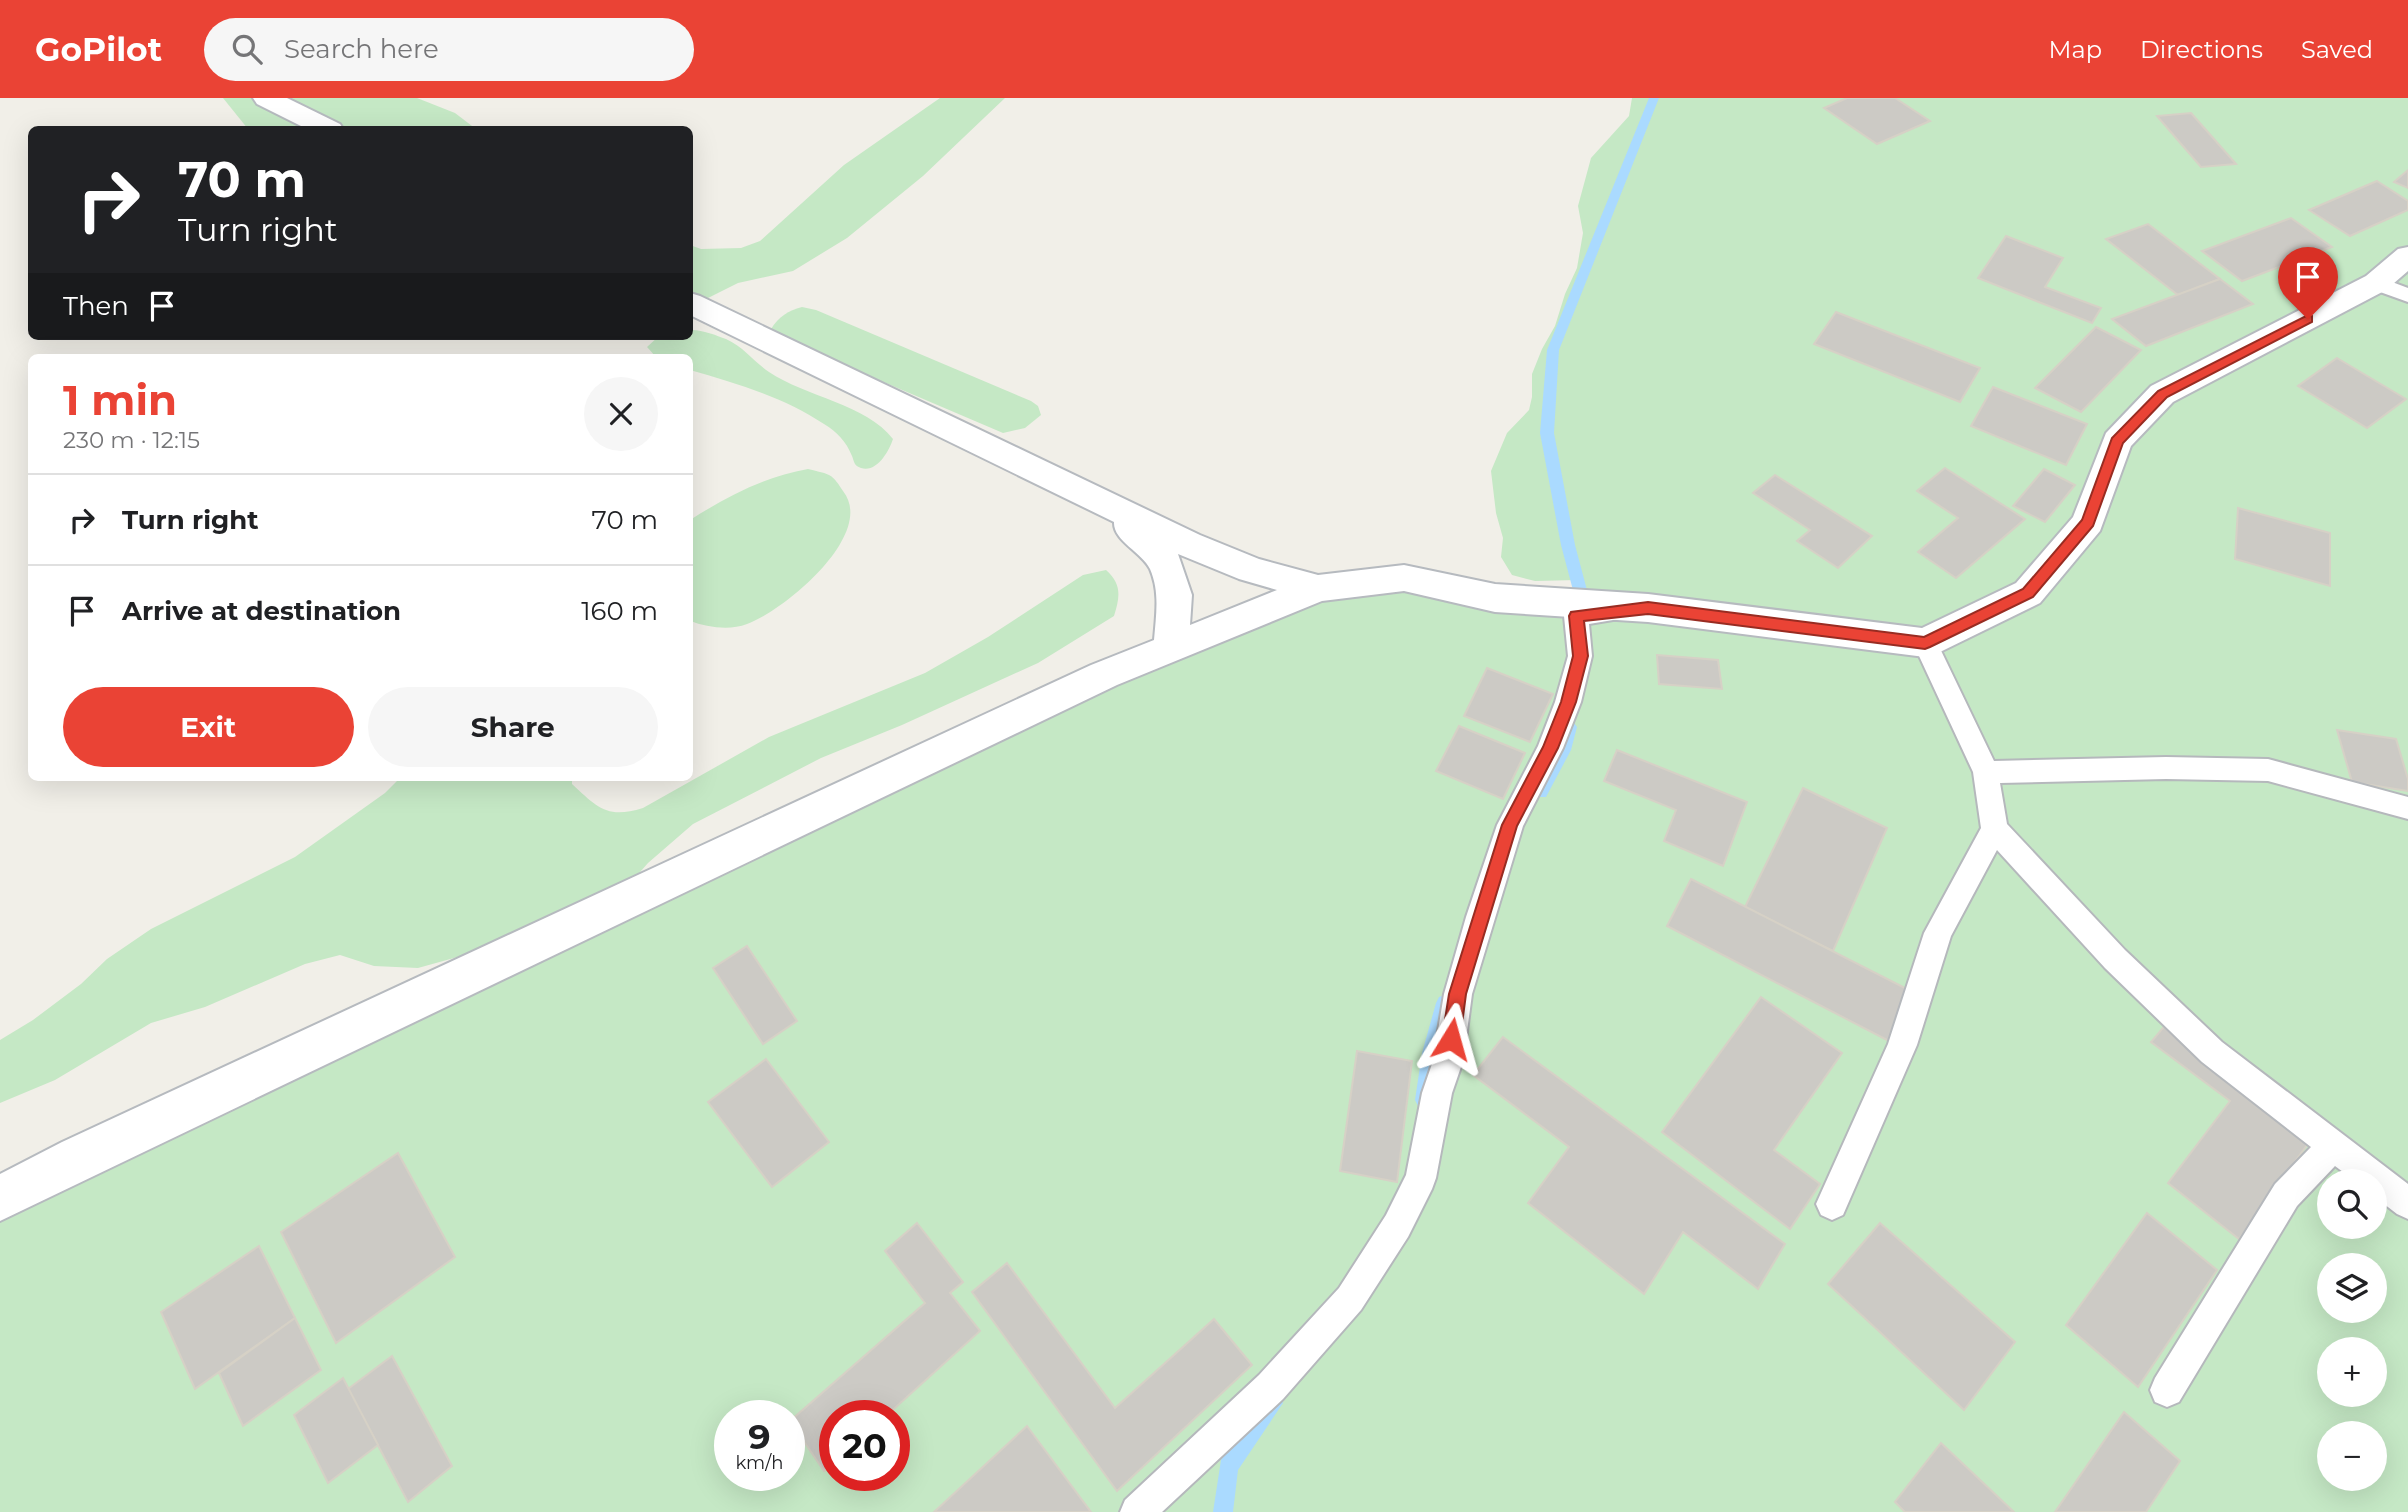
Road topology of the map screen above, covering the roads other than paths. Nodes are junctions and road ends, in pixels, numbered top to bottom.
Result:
1 (266, 98) edge
2 (323, 126) edge
3 (2408, 256) edge
4 (2375, 283) junction
5 (2408, 295) edge
6 (693, 304) edge
7 (1110, 506) junction
8 (1318, 588) junction
9 (1648, 608) junction
10 (1925, 643) junction
11 (1171, 648) junction
12 (1986, 772) junction
13 (2408, 808) edge
14 (1994, 829) junction
15 (2333, 1146) junction
16 (0, 1198) edge
17 (2408, 1203) edge
18 (1832, 1204) dead end
19 (2167, 1390) dead end
20 (1214, 1441) joint
21 (1138, 1512) edge

1 - 2 main road
3 - 4 main road
4 - 5 lane
4 - 10 main road
6 - 7 main road
7 - 8 main road
7 - 11 main road
8 - 9 main road
8 - 11 main road
9 - 10 main road
9 - 20 lane
10 - 12 lane
11 - 16 main road
12 - 13 lane
12 - 14 lane
14 - 15 lane
14 - 18 lane
15 - 17 lane
15 - 19 lane
20 - 21 lane

